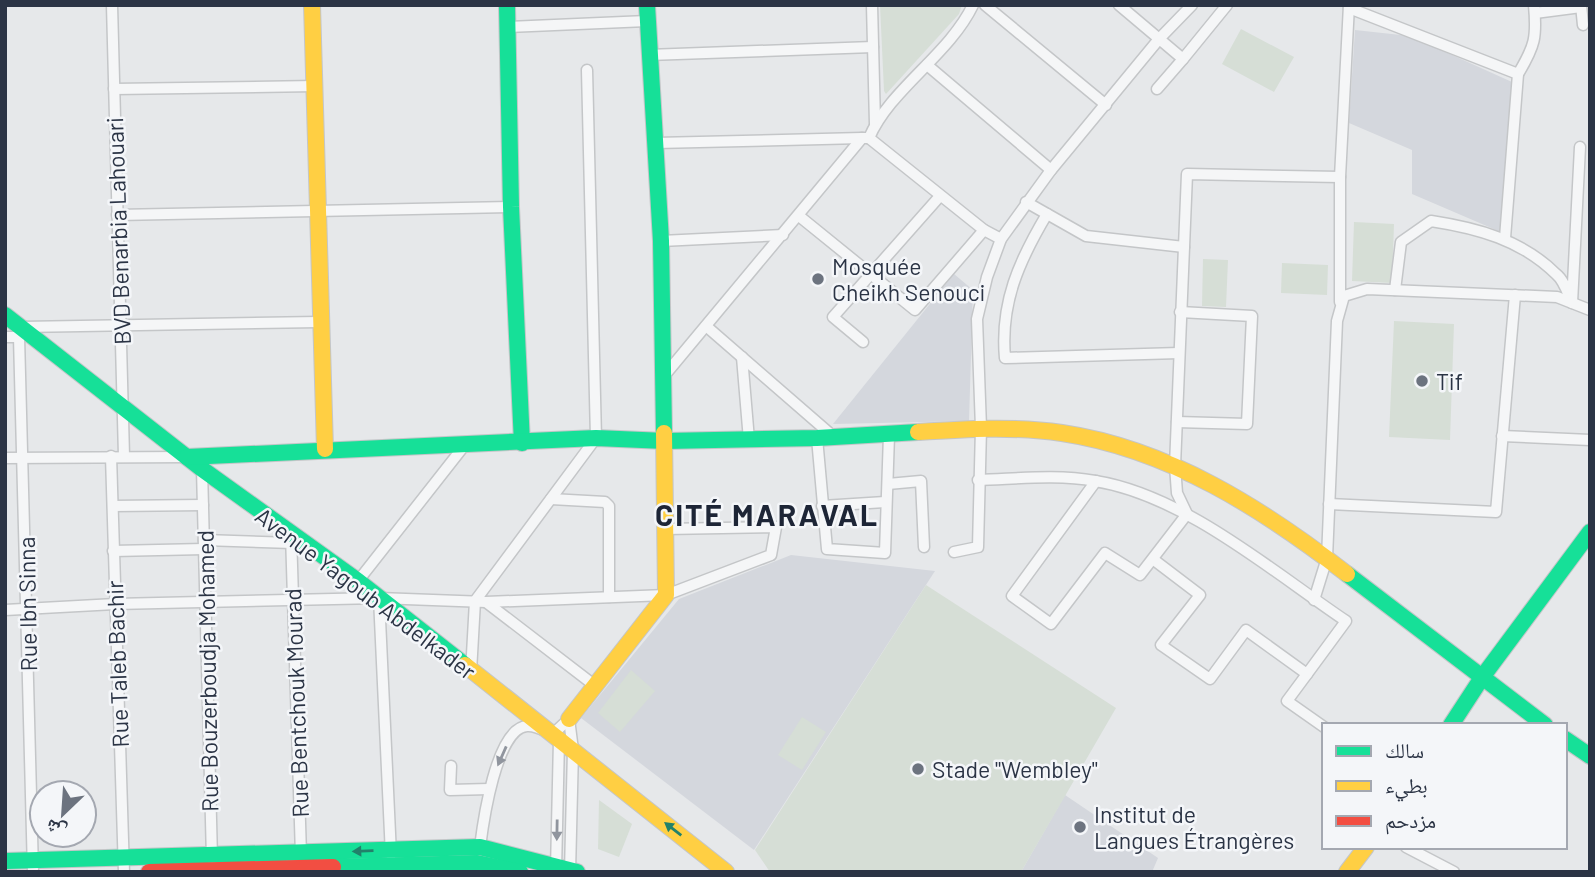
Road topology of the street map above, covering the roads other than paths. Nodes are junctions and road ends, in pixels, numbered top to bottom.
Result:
1 (112, 5) edge
2 (312, 5) edge
3 (507, 5) edge
4 (872, 5) edge
5 (973, 5) edge
6 (985, 5) edge
7 (1119, 5) edge
8 (1192, 5) edge
9 (1227, 5) edge
10 (1349, 6) edge
11 (1581, 6) edge
12 (1535, 9) edge
13 (647, 13) edge
14 (1583, 25) dead end
15 (508, 27) junction
16 (1159, 39) junction
17 (873, 47) junction
18 (649, 55) junction
19 (1183, 59) junction
20 (927, 65) junction
21 (587, 70) dead end
22 (1518, 74) junction
23 (315, 86) junction
24 (114, 89) junction
25 (1157, 89) dead end
26 (1106, 105) junction
27 (875, 124) junction
28 (866, 138) junction
29 (656, 143) junction
30 (1580, 147) dead end
31 (1051, 170) junction
32 (1340, 177) junction
33 (940, 195) junction
34 (1026, 202) junction
35 (511, 207) junction
36 (319, 212) junction
37 (1047, 214) junction
38 (117, 215) junction
39 (799, 216) junction
40 (984, 230) junction
41 (783, 235) junction
42 (1505, 238) junction
43 (1001, 239) junction
44 (661, 241) junction
45 (1184, 247) junction
46 (868, 274) junction
47 (1395, 290) junction
48 (1515, 295) junction
49 (1340, 302) junction
50 (1572, 303) junction
51 (1590, 310) edge
52 (1180, 312) junction
53 (5, 315) edge
54 (319, 322) junction
55 (706, 326) junction
56 (122, 327) junction
57 (21, 332) junction
58 (5, 337) edge
59 (863, 342) dead end
60 (1179, 353) junction
61 (742, 357) junction
62 (664, 376) junction
63 (123, 409) junction
64 (1177, 422) junction
65 (981, 428) junction
66 (889, 435) junction
67 (1503, 436) junction
68 (596, 438) junction
69 (817, 438) junction
70 (835, 438) junction
71 (749, 440) junction
72 (1590, 440) edge
73 (665, 441) junction
74 (522, 443) junction
75 (464, 446) junction
76 (325, 449) junction
77 (111, 456) junction
78 (124, 456) junction
79 (23, 457) junction
80 (187, 457) junction
81 (5, 458) edge
82 (1175, 466) junction
83 (202, 470) junction
84 (978, 480) junction
85 (1096, 481) junction
86 (888, 484) junction
87 (551, 499) junction
88 (885, 502) junction
89 (1329, 504) junction
90 (203, 505) junction
91 (113, 506) junction
92 (822, 506) junction
93 (1187, 514) junction
94 (665, 529) junction
95 (1590, 532) edge
96 (291, 539) junction
97 (204, 545) junction
98 (924, 547) dead end
99 (113, 551) junction
100 (954, 552) dead end
101 (1327, 558) junction
102 (1154, 560) junction
103 (358, 581) junction
104 (666, 595) junction
105 (609, 597) junction
106 (379, 598) junction
107 (1314, 600) junction
108 (293, 601) junction
109 (205, 602) junction
110 (480, 602) junction
111 (115, 604) junction
112 (27, 609) junction
113 (5, 610) edge
114 (471, 672) junction
115 (1307, 674) junction
116 (1483, 676) junction
117 (594, 685) junction
118 (569, 719) junction
119 (1452, 723) edge
120 (1542, 723) edge
121 (1322, 726) edge
122 (556, 737) junction
123 (1567, 740) edge
124 (573, 750) junction
125 (1590, 756) edge
126 (451, 766) dead end
127 (489, 789) junction
128 (1364, 849) edge
129 (1410, 849) edge
130 (5, 861) edge
131 (478, 861) edge
132 (391, 862) edge
133 (302, 864) edge
134 (124, 865) edge
135 (212, 865) edge
136 (33, 866) edge
137 (566, 870) edge
138 (149, 872) edge
139 (520, 872) edge
140 (726, 872) edge
141 (1347, 872) edge
142 (1454, 872) edge

1 - 24 street, BVD Benarbia Lahouari
2 - 23 street
3 - 15 street
4 - 17 street
5 - 20 street
6 - 26 street
7 - 16 street
8 - 16 street
9 - 19 street
10 - 22 street
10 - 32 street
11 - 12 street
11 - 14 street
12 - 22 street
13 - 15 street
13 - 18 street
15 - 35 street
16 - 19 street
16 - 26 street
17 - 18 street
17 - 27 street
18 - 29 street
19 - 25 street
20 - 27 street
20 - 31 street
21 - 68 street
22 - 42 street
23 - 24 street
23 - 36 street
24 - 38 street, BVD Benarbia Lahouari
26 - 31 street
27 - 28 street
28 - 29 street
28 - 33 street
28 - 39 street
29 - 44 street
30 - 50 street
31 - 34 street
32 - 45 street
32 - 49 street
33 - 40 street
33 - 46 street
34 - 37 street
34 - 43 street
35 - 36 street
35 - 74 street
36 - 38 street
36 - 54 street
37 - 45 street
37 - 60 street
38 - 56 street, BVD Benarbia Lahouari
39 - 41 street
39 - 46 street
40 - 43 street
40 - 46 street
41 - 44 street
41 - 55 street
42 - 47 street
42 - 50 street
43 - 65 street
44 - 62 street
45 - 52 street
46 - 59 street
47 - 48 street
47 - 49 street
48 - 50 street
48 - 67 street
49 - 89 street
50 - 51 street
52 - 60 street
52 - 64 street
53 - 57 street, Avenue Yagoub Abdelkader
54 - 56 street
54 - 76 street
55 - 61 street
55 - 62 street
56 - 57 street
56 - 63 street, BVD Benarbia Lahouari
57 - 58 street
57 - 63 street, Avenue Yagoub Abdelkader
57 - 79 street, Rue Ibn Sinna
60 - 64 street
61 - 70 street
61 - 71 street
62 - 73 street
63 - 78 street, BVD Benarbia Lahouari
63 - 80 street, Avenue Yagoub Abdelkader
64 - 82 street
65 - 66 street
65 - 82 street
65 - 84 street
66 - 70 street
66 - 86 street
67 - 72 street
67 - 89 street
68 - 73 street
68 - 74 street
68 - 87 street
69 - 70 street
69 - 71 street
69 - 92 street
71 - 73 street
73 - 94 street
74 - 75 street
75 - 76 street
75 - 103 street
76 - 80 street
77 - 78 street
77 - 79 street
77 - 91 street, Rue Taleb Bachir
78 - 80 street
79 - 81 street
79 - 112 street, Rue Ibn Sinna
80 - 83 street, Avenue Yagoub Abdelkader
82 - 93 street
82 - 101 street
83 - 90 street, Rue Bouzerboudja Mohamed
83 - 96 street, Avenue Yagoub Abdelkader
84 - 85 street
84 - 100 street
85 - 93 street
85 - 102 street
86 - 88 street
86 - 98 street
87 - 105 street
87 - 110 street
88 - 92 street
88 - 92 street
89 - 101 street
90 - 91 street
90 - 97 street, Rue Bouzerboudja Mohamed
91 - 99 street, Rue Taleb Bachir
93 - 102 street
93 - 107 street
94 - 104 street
94 - 104 street
95 - 116 street
96 - 97 street
96 - 103 street, Avenue Yagoub Abdelkader
96 - 108 street, Rue Bentchouk Mourad
97 - 99 street
97 - 109 street, Rue Bouzerboudja Mohamed
99 - 111 street, Rue Taleb Bachir
101 - 107 street
101 - 116 street
102 - 115 street
103 - 106 street, Avenue Yagoub Abdelkader
104 - 105 street
104 - 117 street
105 - 110 street
106 - 108 street
106 - 110 street
106 - 114 street, Avenue Yagoub Abdelkader
106 - 132 street
107 - 115 street
108 - 109 street
108 - 133 street, Rue Bentchouk Mourad
109 - 111 street
109 - 135 street, Rue Bouzerboudja Mohamed
110 - 114 street
110 - 117 street
111 - 112 street
111 - 134 street, Rue Taleb Bachir
112 - 113 street
112 - 136 street, Rue Ibn Sinna
114 - 122 street, Avenue Yagoub Abdelkader
115 - 121 street
116 - 119 street
116 - 120 street
117 - 118 street
118 - 122 street
118 - 124 street
122 - 124 street, Avenue Yagoub Abdelkader
122 -> 127 street
122 -> 137 street
123 - 125 street
124 - 137 street
140 -> 124 street, Avenue Yagoub Abdelkader
126 - 127 street
127 - 131 street
128 - 141 street
129 - 142 street
130 - 136 street
131 - 132 street
131 - 137 street
131 - 139 street
132 - 133 street
133 - 135 street
134 - 135 street
134 - 136 street
135 - 138 street

